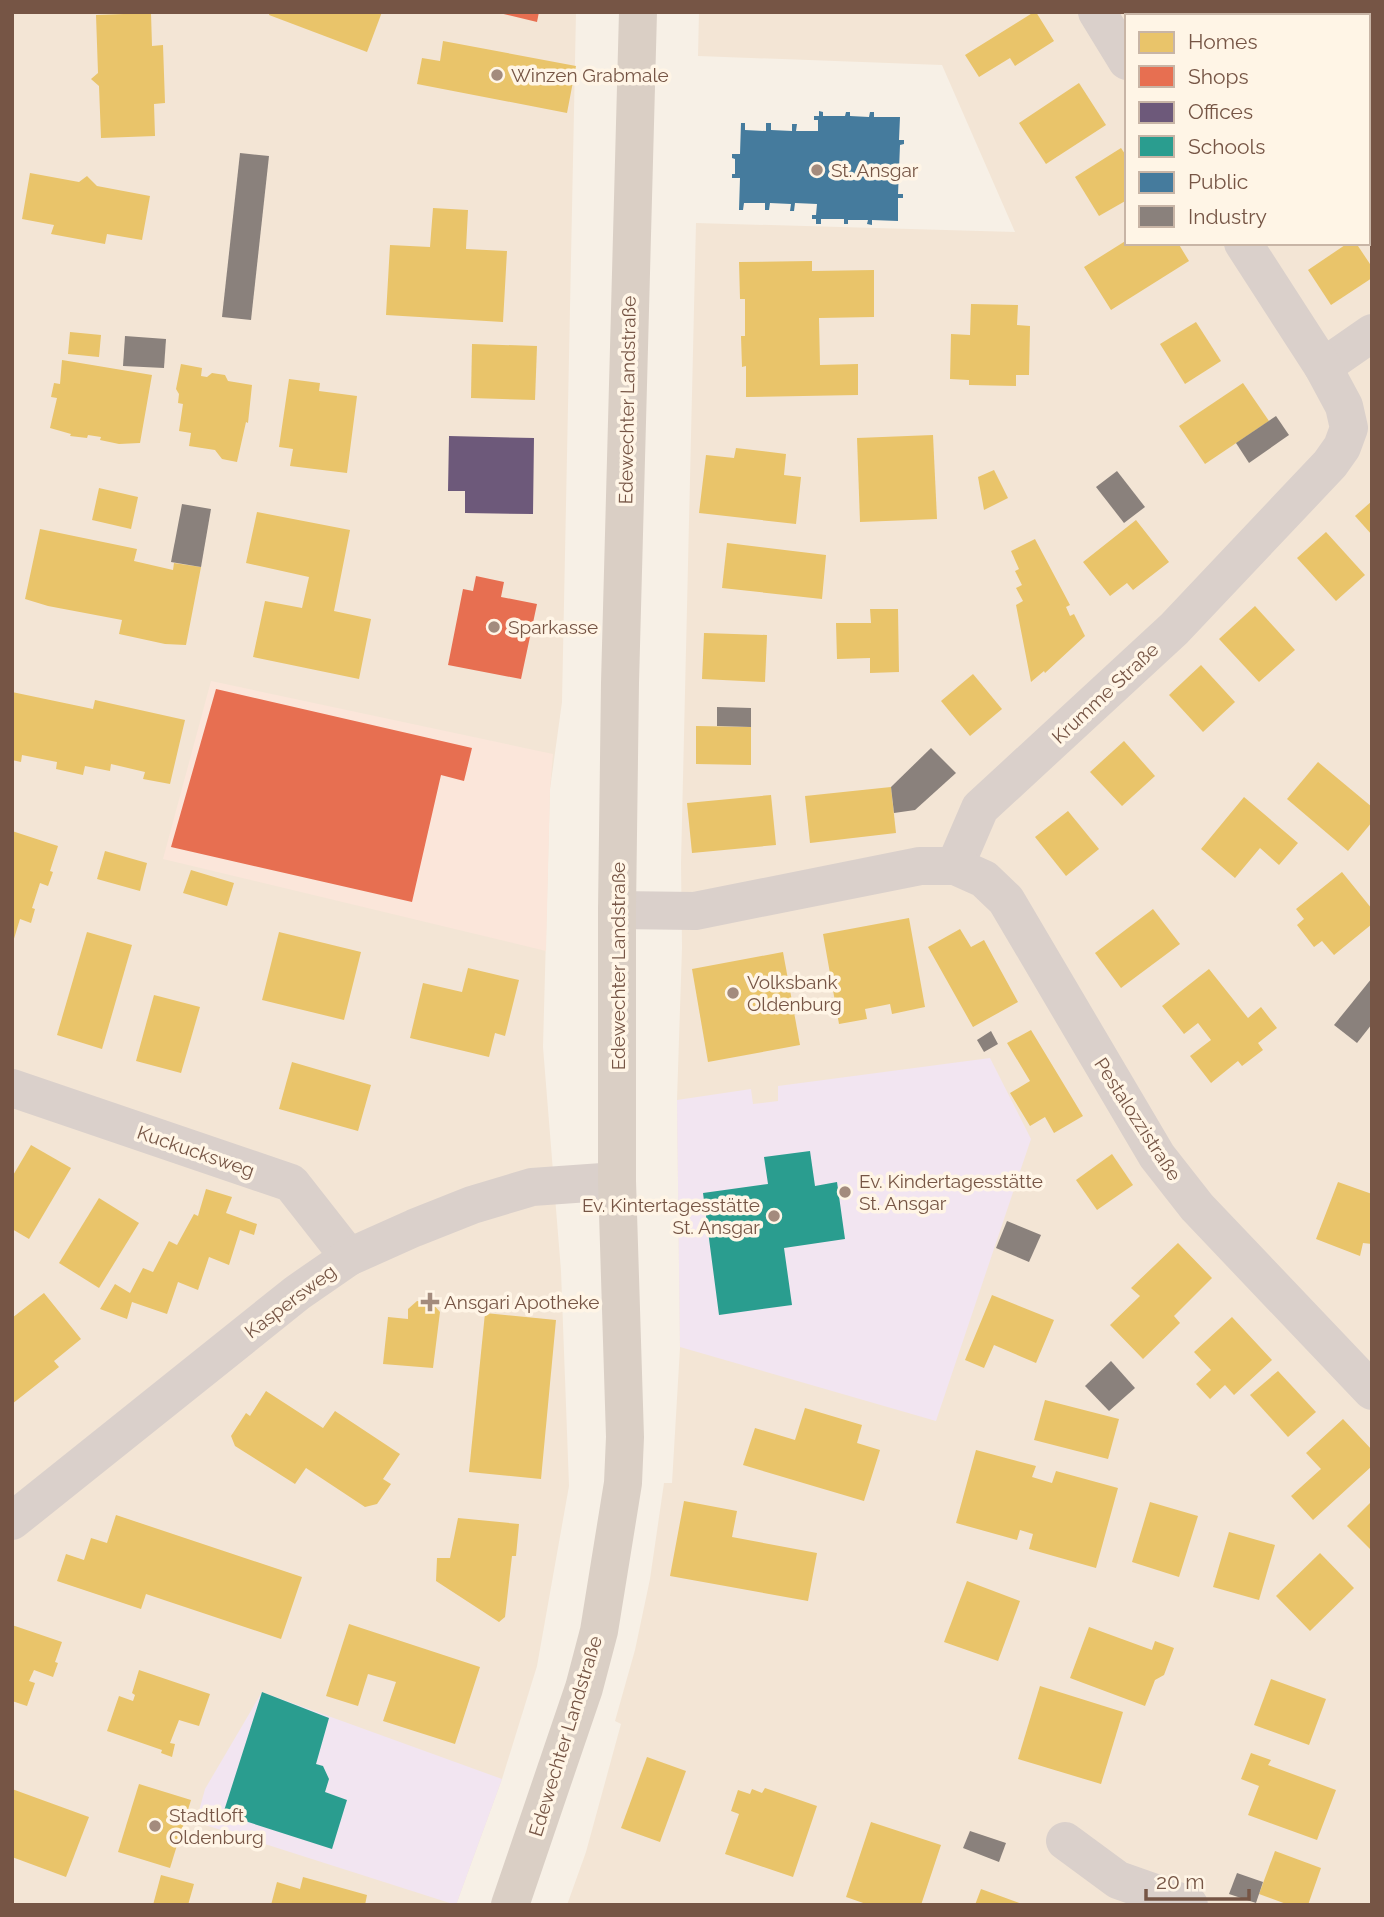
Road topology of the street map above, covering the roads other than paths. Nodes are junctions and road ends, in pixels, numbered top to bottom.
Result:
1 (638, 12) edge
2 (1097, 12) edge
3 (1125, 57) edge
4 (1244, 245) edge
5 (1372, 333) edge
6 (1323, 367) junction
7 (955, 866) junction
8 (617, 910) junction
9 (12, 1087) edge
10 (617, 1181) junction
11 (349, 1257) junction
12 (1365, 1371) edge
13 (12, 1521) edge
14 (1065, 1841) dead end
15 (510, 1905) edge
16 (1189, 1905) edge

1 - 8 main road, Edewechter Landstraße
2 - 3 street
4 - 6 street, Krumme Straße
5 - 6 street
6 - 7 street, Krumme Straße
7 - 8 street
7 - 12 street, Pestalozzistraße
8 - 10 main road, Edewechter Landstraße
9 - 11 street, Kuckucksweg
10 - 11 street, Kaspersweg
10 - 15 main road, Edewechter Landstraße
11 - 13 street, Kaspersweg
14 - 16 street

